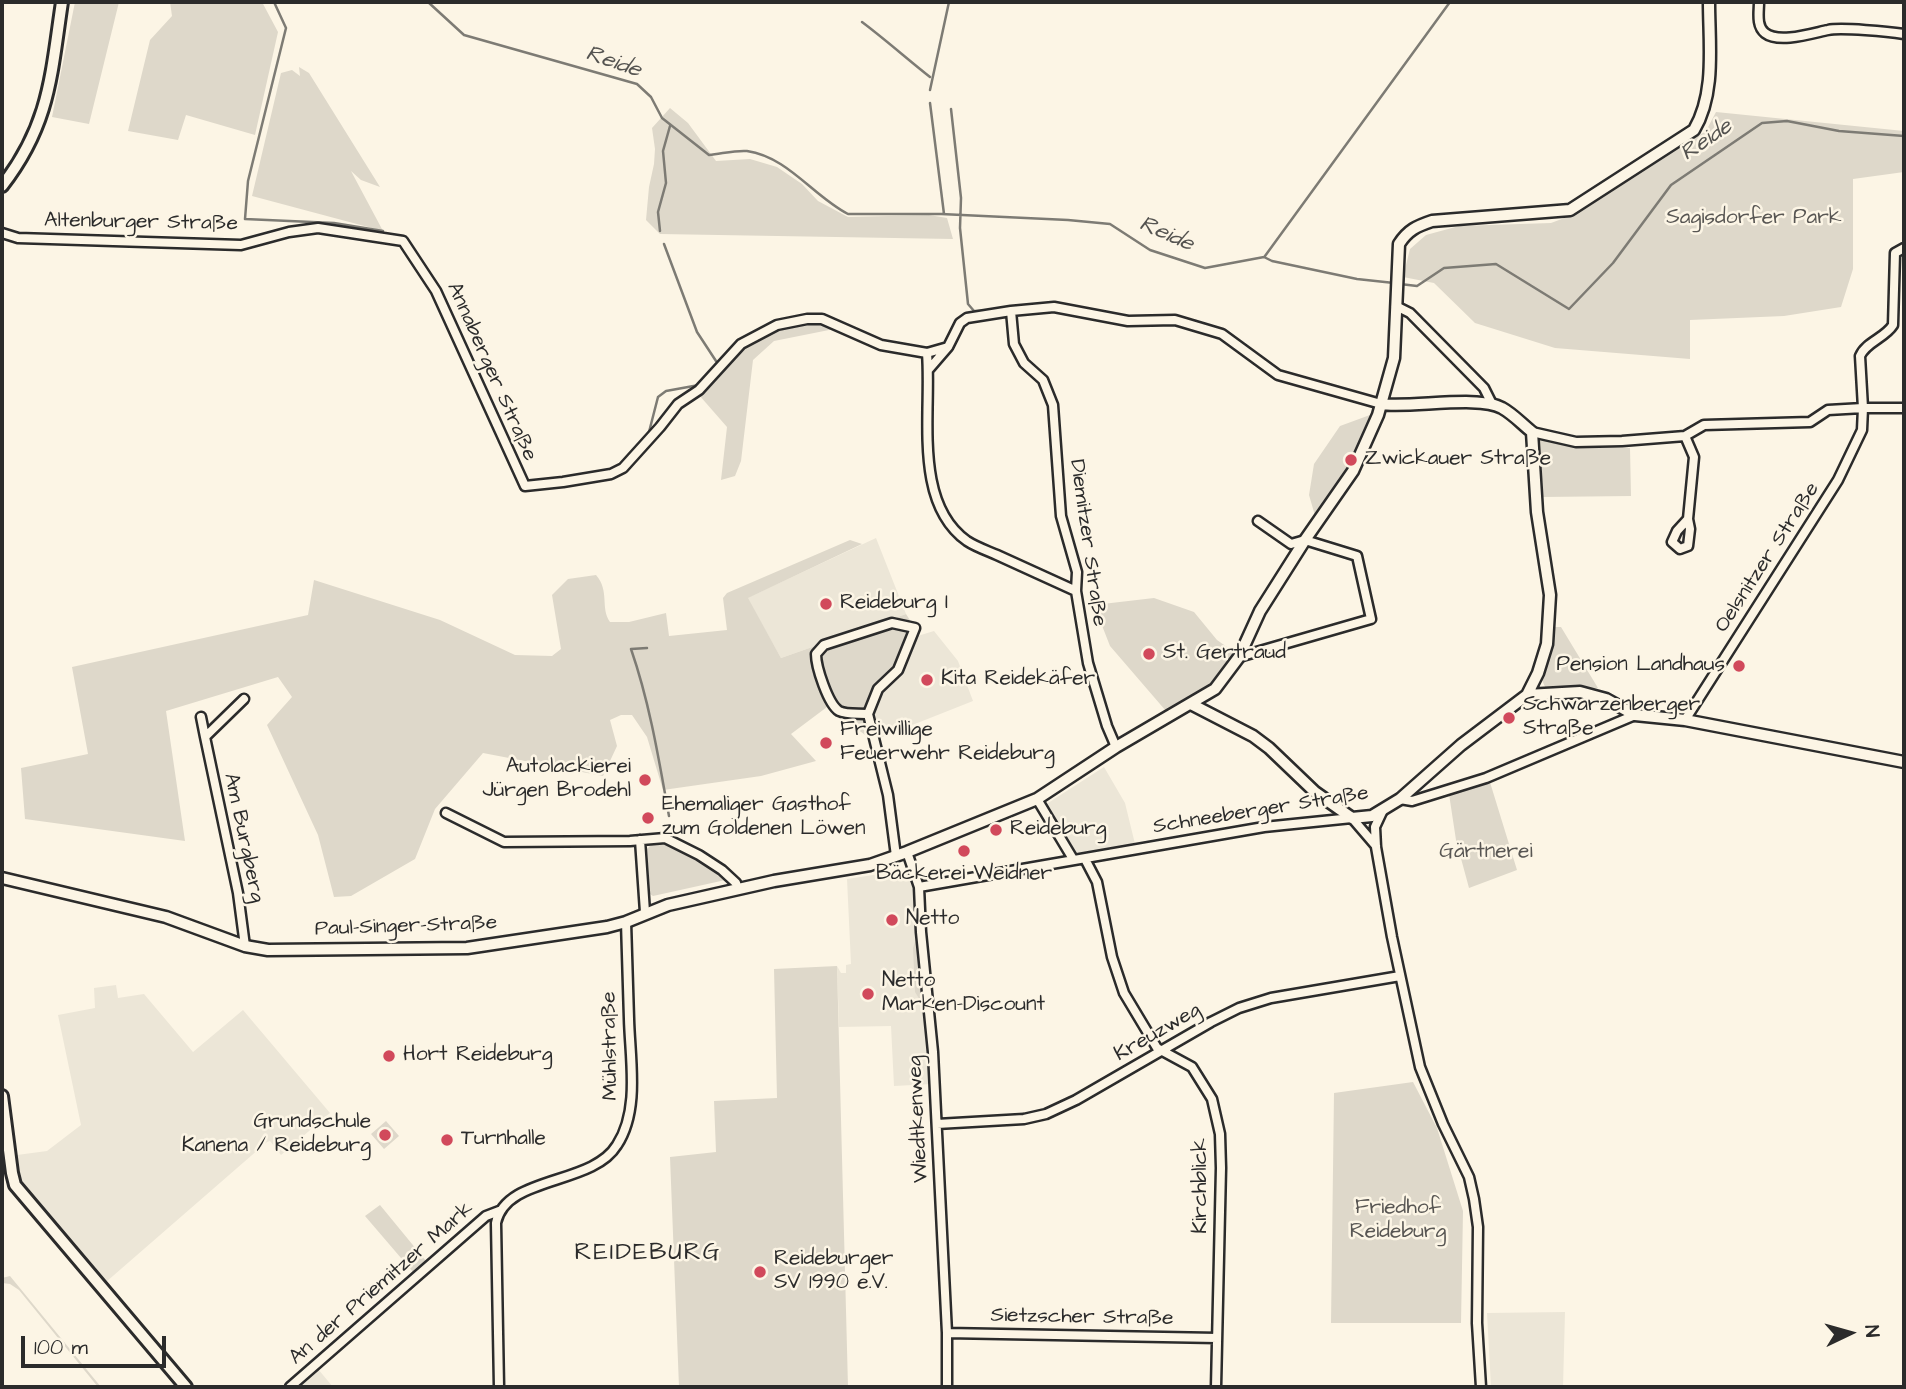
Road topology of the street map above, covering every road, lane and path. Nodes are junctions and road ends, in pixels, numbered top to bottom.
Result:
1 (62, 2) edge
2 (1709, 2) edge
3 (1759, 2) edge
4 (1904, 34) edge
5 (2, 186) edge
6 (2, 233) edge
7 (403, 241) joint
8 (1904, 248) edge
9 (1396, 306) junction
10 (1011, 311) junction
11 (948, 347) junction
12 (927, 352) junction
13 (929, 369) junction
14 (1381, 404) junction
15 (1492, 404) junction
16 (1863, 408) junction
17 (1904, 408) edge
18 (1532, 432) junction
19 (1685, 436) junction
20 (1688, 519) dead end
21 (1258, 521) dead end
22 (1305, 540) junction
23 (1076, 591) junction
24 (1239, 657) junction
25 (1527, 695) junction
26 (244, 699) dead end
27 (1191, 704) junction
28 (867, 714) junction
29 (1635, 715) junction
30 (201, 717) dead end
31 (1685, 720) junction
32 (205, 737) junction
33 (1116, 747) junction
34 (1904, 762) edge
35 (1037, 799) junction
36 (1400, 799) junction
37 (1382, 812) junction
38 (446, 813) dead end
39 (1352, 818) junction
40 (640, 839) junction
41 (1376, 847) junction
42 (907, 852) junction
43 (896, 856) junction
44 (1073, 859) junction
45 (1085, 859) junction
46 (2, 878) edge
47 (919, 887) junction
48 (738, 889) junction
49 (645, 912) junction
50 (626, 922) junction
51 (245, 946) junction
52 (1400, 976) junction
53 (1160, 1051) junction
54 (2, 1096) edge
55 (937, 1124) junction
56 (499, 1211) junction
57 (947, 1333) junction
58 (1217, 1338) junction
59 (186, 1387) edge
60 (290, 1387) edge
61 (499, 1387) edge
62 (947, 1387) edge
63 (1216, 1387) edge
64 (1481, 1387) edge

1 - 5 main road
2 - 9 street, Paul-Singer-Straße
3 - 4 street
6 - 7 street, Altenburger Straße
7 - 12 street, Annaberger Straße
8 - 16 street, Oelsnitzer Straße
9 - 14 street, Paul-Singer-Straße
9 - 15 street
10 - 11 street
10 - 14 street
10 - 23 street, Diemitzer Straße
11 - 12 street, Annaberger Straße
11 - 13 street
12 - 13 street
13 - 23 street
14 - 15 street
14 - 22 street, Paul-Singer-Straße
15 - 18 street
16 - 17 street
16 - 19 street
16 - 31 street, Oelsnitzer Straße
18 - 19 street
18 - 25 street
19 - 20 street
21 - 22 street
22 - 24 street, Paul-Singer-Straße
22 - 24 street
23 - 33 street, Diemitzer Straße
24 - 27 street, Paul-Singer-Straße
25 - 29 street, Schneeberger Straße
25 - 36 street
26 - 32 street
27 - 33 street, Paul-Singer-Straße
27 - 39 street
28 - 28 street
28 - 43 street
29 - 31 street, Schneeberger Straße
29 - 36 street, Schneeberger Straße
30 - 32 street, Am Burgberg
31 - 34 street, Schneeberger Straße
32 - 51 street, Am Burgberg
33 - 35 street, Paul-Singer-Straße
35 - 42 street, Paul-Singer-Straße
35 - 44 street
36 - 37 street, Schneeberger Straße
37 - 39 street, Schneeberger Straße
37 - 41 street
38 - 40 street
39 - 41 street
39 - 45 street, Schneeberger Straße
40 - 48 street
40 - 49 street
41 - 52 street
42 - 43 street, Paul-Singer-Straße
42 - 47 street, Wiedtkenweg
43 - 48 street, Paul-Singer-Straße
44 - 45 street, Schneeberger Straße
44 - 47 street, Schneeberger Straße
45 - 53 street
46 - 51 street, Paul-Singer-Straße
47 - 55 street, Wiedtkenweg
48 - 49 street, Paul-Singer-Straße
49 - 50 street, Paul-Singer-Straße
50 - 51 street, Paul-Singer-Straße
50 - 56 street, Mühlstraße
52 - 53 street, Kreuzweg
52 - 64 street
53 - 55 street, Kreuzweg
53 - 58 street, Kirchblick
54 - 59 main road
55 - 57 street, Wiedtkenweg
56 - 60 street, An der Priemitzer Mark
56 - 61 street
57 - 58 street, Sietzscher Straße
57 - 62 street, Wiedtkenweg
58 - 63 street, Kirchblick

